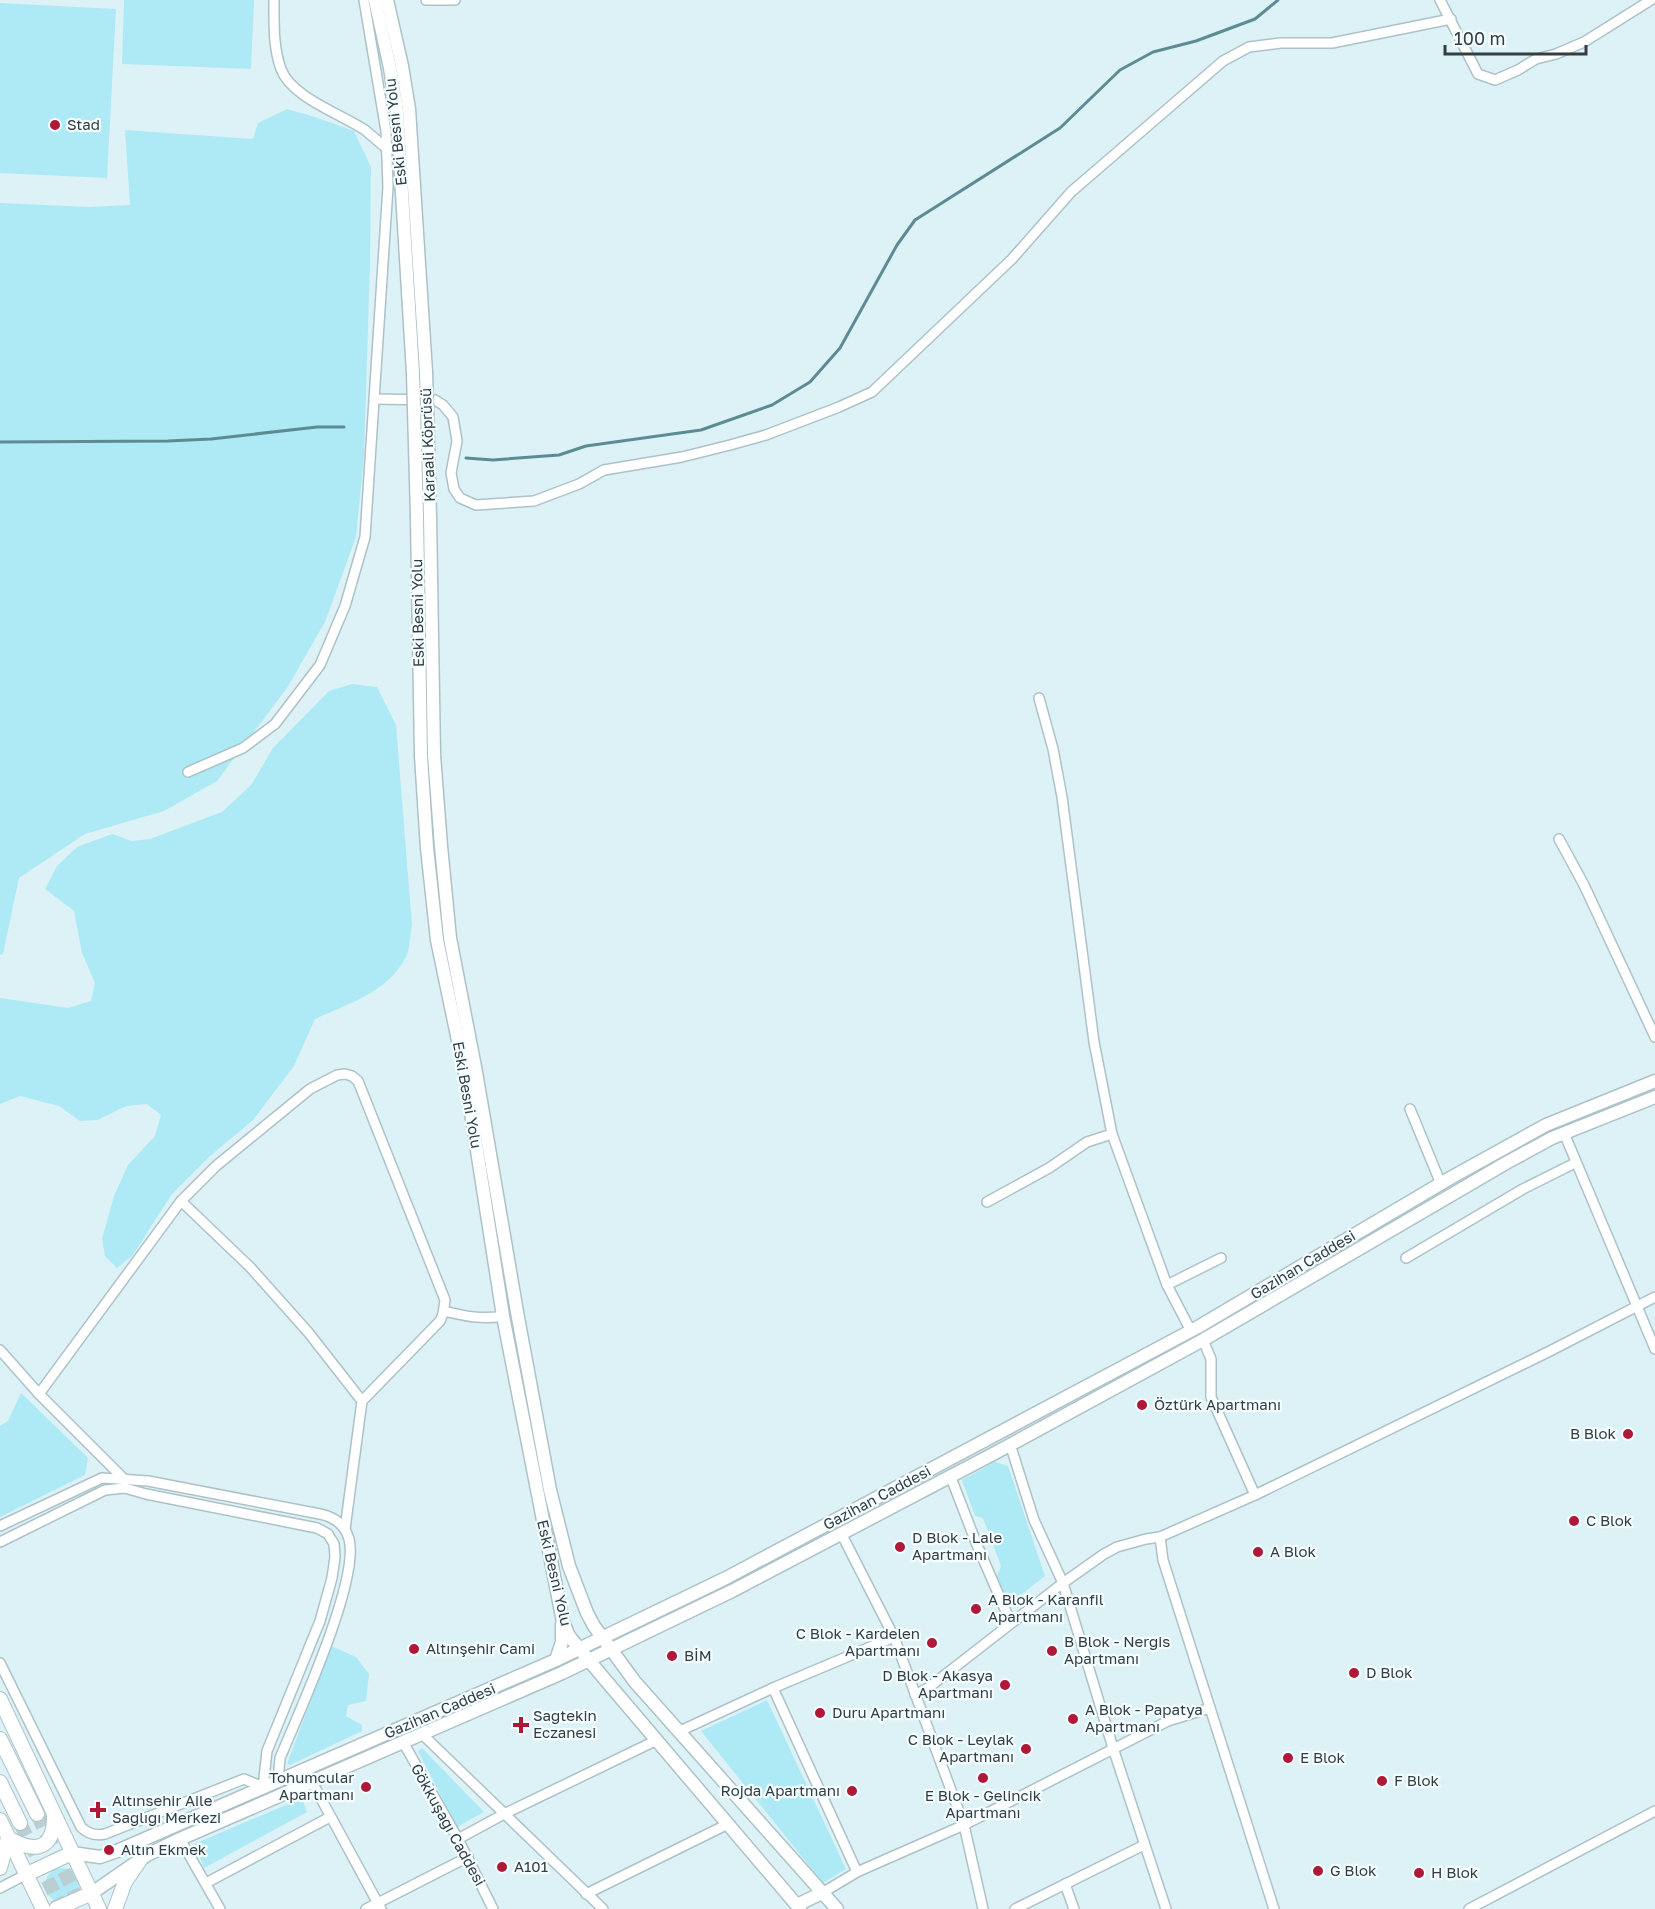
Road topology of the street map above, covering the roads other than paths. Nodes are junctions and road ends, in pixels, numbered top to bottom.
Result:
1 (274, 0) edge
2 (364, 0) edge
3 (375, 0) edge
4 (387, 0) edge
5 (426, 0) edge
6 (455, 0) edge
7 (1440, 0) edge
8 (1651, 0) edge
9 (1451, 19) junction
10 (387, 148) junction
11 (426, 372) joint
12 (412, 373) joint
13 (375, 399) junction
14 (417, 517) joint
15 (430, 517) joint
16 (1039, 698) dead end
17 (188, 772) dead end
18 (1560, 839) dead end
19 (1655, 1037) edge
20 (1655, 1081) edge
21 (1655, 1097) edge
22 (1410, 1109) dead end
23 (1564, 1133) junction
24 (1112, 1134) junction
25 (1575, 1163) junction
26 (1441, 1184) junction
27 (181, 1201) junction
28 (987, 1202) dead end
29 (1221, 1258) dead end
30 (1406, 1258) dead end
31 (1167, 1285) junction
32 (1655, 1297) edge
33 (1636, 1306) junction
34 (444, 1311) junction
35 (503, 1316) junction
36 (1191, 1331) junction
37 (1203, 1340) junction
38 (1655, 1349) edge
39 (0, 1350) edge
40 (39, 1394) junction
41 (362, 1401) junction
42 (1010, 1444) junction
43 (950, 1475) junction
44 (125, 1484) junction
45 (1255, 1495) junction
46 (0, 1526) edge
47 (345, 1529) junction
48 (841, 1533) junction
49 (1160, 1537) junction
50 (0, 1542) edge
51 (1064, 1583) junction
52 (561, 1614) junction
53 (1011, 1623) junction
54 (894, 1637) junction
55 (602, 1638) junction
56 (579, 1649) junction
57 (610, 1649) junction
58 (556, 1660) junction
59 (589, 1660) junction
60 (0, 1664) edge
61 (773, 1688) junction
62 (915, 1695) junction
63 (0, 1699) edge
64 (1210, 1708) junction
65 (680, 1731) junction
66 (422, 1734) junction
67 (0, 1739) edge
68 (657, 1740) junction
69 (403, 1742) junction
70 (1113, 1748) junction
71 (278, 1781) junction
72 (0, 1782) edge
73 (312, 1782) junction
74 (263, 1787) junction
75 (1655, 1811) edge
76 (54, 1813) junction
77 (37, 1814) tunnel mouth
78 (504, 1814) junction
79 (330, 1817) junction
80 (0, 1820) edge
81 (20, 1823) tunnel mouth
82 (729, 1824) junction
83 (964, 1825) junction
84 (8, 1838) junction
85 (180, 1839) junction
86 (458, 1839) junction
87 (1144, 1845) junction
88 (72, 1853) junction
89 (468, 1857) junction
90 (140, 1860) junction
91 (0, 1868) edge
92 (857, 1872) junction
93 (27, 1874) junction
94 (206, 1883) junction
95 (1065, 1884) junction
96 (0, 1888) edge
97 (92, 1893) junction
98 (822, 1893) junction
99 (586, 1894) junction
100 (380, 1906) edge
101 (796, 1908) edge
102 (43, 1909) edge
103 (56, 1909) edge
104 (99, 1909) edge
105 (115, 1909) edge
106 (220, 1909) edge
107 (366, 1909) edge
108 (493, 1909) edge
109 (603, 1909) edge
110 (837, 1909) edge
111 (983, 1909) edge
112 (1015, 1909) edge
113 (1074, 1909) edge
114 (1166, 1909) edge
115 (1274, 1909) edge
116 (1469, 1909) edge

1 - 10 street
2 - 10 street
3 - 12 main road, Eski Besni Yolu
4 - 11 main road, Eski Besni Yolu
5 - 6 street
7 - 9 street
8 - 9 street
9 - 13 street
10 - 13 street
11 - 15 main road, Karaali Köprüsü, bridge
12 - 14 main road, Karaali Köprüsü, bridge
13 - 17 street
14 - 35 main road, Eski Besni Yolu
15 - 55 main road, Eski Besni Yolu
16 - 24 street
18 - 19 street
20 - 26 main road, Gazihan Caddesi
21 - 23 main road, Gazihan Caddesi
22 - 26 street
23 - 25 street
23 - 37 main road, Gazihan Caddesi
24 - 28 street
24 - 31 street
25 - 30 street
25 - 33 street
26 - 36 main road, Gazihan Caddesi
27 - 34 street
27 - 40 street
27 - 41 street
29 - 31 street
31 - 36 street
32 - 33 street
33 - 38 street
33 - 45 street
34 - 35 street
34 - 41 street
35 - 52 main road, Eski Besni Yolu
36 - 55 main road, Gazihan Caddesi
37 - 42 main road, Gazihan Caddesi
37 - 45 street
39 - 40 street
40 - 44 street
41 - 47 street
42 - 43 main road, Gazihan Caddesi
42 - 51 street
43 - 48 main road, Gazihan Caddesi
43 - 53 street
44 - 46 street
44 - 47 street
44 - 50 street
44 - 74 street
45 - 49 street
47 - 71 street
48 - 54 street
48 - 57 main road, Gazihan Caddesi
49 - 51 street
49 - 64 street
51 - 53 street
51 - 70 street
52 - 56 main road, Eski Besni Yolu
52 - 58 main road
53 - 62 street
54 - 61 street
54 - 62 street
55 - 56 main road, Gazihan Caddesi
55 - 57 main road, Eski Besni Yolu
56 - 58 main road, Gazihan Caddesi
56 - 59 main road, Eski Besni Yolu
57 - 59 main road, Gazihan Caddesi
57 - 65 main road, Eski Besni Yolu
58 - 71 main road, Gazihan Caddesi
59 - 66 main road, Gazihan Caddesi
59 - 68 main road, Eski Besni Yolu
60 - 74 street
61 - 65 street
61 - 92 street
62 - 83 street
63 - 76 highway
64 - 70 street
64 - 115 street
65 - 98 main road, Eski Besni Yolu
66 - 69 main road, Gazihan Caddesi
66 - 78 street
67 - 77 highway
68 - 78 street
68 - 82 main road, Eski Besni Yolu
69 - 73 main road, Gazihan Caddesi
69 - 86 street, Gökkuşağı Caddesi
70 - 83 street
70 - 87 street
71 - 74 main road, Gazihan Caddesi
72 - 81 highway
73 - 79 street
73 - 85 main road, Gazihan Caddesi
74 - 88 main road, Gazihan Caddesi
75 - 116 street
76 - 84 highway
76 - 88 highway
78 - 86 street
78 - 99 street
79 - 94 street
79 - 100 street
80 - 84 highway
82 - 99 street
82 - 101 main road, Eski Besni Yolu
83 - 92 street
83 - 111 street
84 - 91 highway
84 - 93 highway
85 - 90 main road, Gazihan Caddesi
85 - 94 street
86 - 89 street, Gökkuşağı Caddesi
87 - 95 street
87 - 114 street
88 - 93 highway
88 - 97 highway
89 - 100 street
89 - 108 street, Gökkuşağı Caddesi
90 - 97 main road, Gazihan Caddesi
90 - 105 highway
92 - 98 street
93 - 96 street
93 - 102 highway
94 - 106 street
95 - 112 street
95 - 113 street
97 - 103 highway
97 - 104 highway
98 - 101 main road
98 - 110 main road, Eski Besni Yolu
99 - 109 street
100 - 107 street

